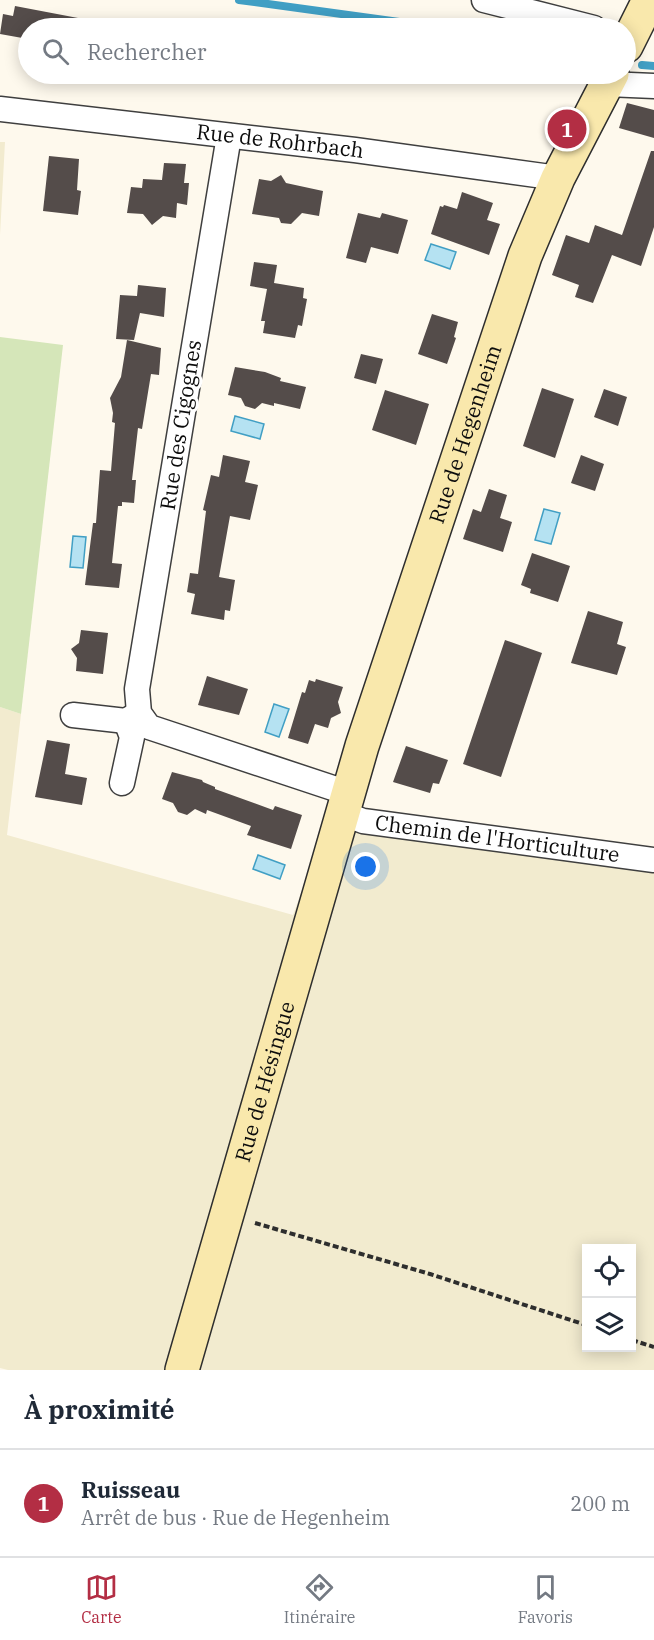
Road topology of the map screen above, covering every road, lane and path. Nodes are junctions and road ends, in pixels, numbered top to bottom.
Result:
1 (484, 0) edge
2 (649, 0) edge
3 (555, 18) edge
4 (636, 24) edge
5 (636, 83) edge
6 (606, 84) edge
7 (654, 86) edge
8 (0, 109) edge
9 (229, 136) junction
10 (558, 178) junction
11 (73, 715) dead end
12 (133, 717) junction
13 (122, 783) dead end
14 (345, 803) junction
15 (654, 860) edge
16 (225, 1219) junction
17 (582, 1324) edge
18 (636, 1341) edge
19 (654, 1347) edge
20 (182, 1370) edge

1 - 3 street
2 - 4 main road
5 - 7 street
6 - 10 main road, Rue de Hegenheim
8 - 9 street, Rue de Rohrbach
9 - 10 street, Rue de Rohrbach
9 - 12 street, Rue des Cigognes
10 - 14 main road, Rue de Hegenheim
11 - 12 street
12 - 13 street, Rue des Cigognes
12 - 14 street
14 - 15 street, Chemin de l'Horticulture
14 - 16 main road, Rue de Hésingue
16 - 17 path
16 - 20 main road, Rue de Hésingue
18 - 19 path

